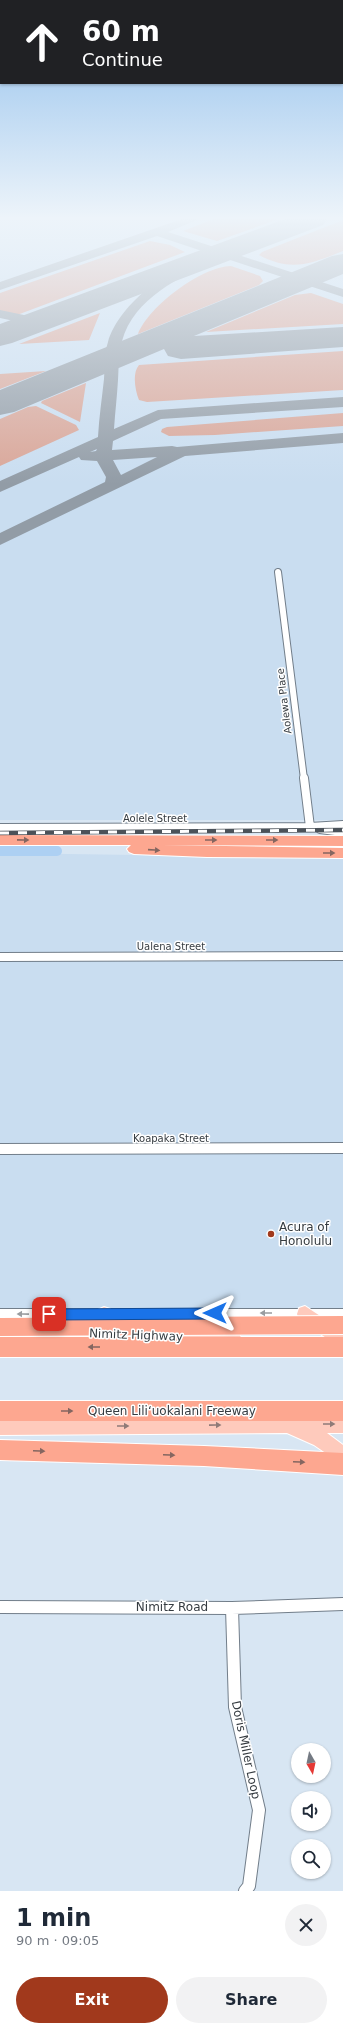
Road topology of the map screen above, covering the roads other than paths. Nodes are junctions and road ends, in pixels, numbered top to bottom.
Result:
1 (278, 572) dead end
2 (343, 825) edge
3 (310, 827) junction
4 (0, 828) edge
5 (343, 832) edge
6 (0, 840) edge
7 (343, 841) edge
8 (233, 846) junction
9 (343, 853) edge
10 (343, 956) edge
11 (0, 958) edge
12 (343, 1148) edge
13 (0, 1150) edge
14 (0, 1314) edge
15 (305, 1314) junction
16 (343, 1314) edge
17 (104, 1315) junction
18 (343, 1325) edge
19 (0, 1327) edge
20 (0, 1332) edge
21 (71, 1333) junction
22 (343, 1341) edge
23 (0, 1347) edge
24 (343, 1347) edge
25 (0, 1411) edge
26 (343, 1412) edge
27 (288, 1424) junction
28 (343, 1424) edge
29 (0, 1426) edge
30 (0, 1450) edge
31 (343, 1456) edge
32 (343, 1464) edge
33 (343, 1604) edge
34 (0, 1607) edge
35 (232, 1608) junction
36 (245, 1891) edge

1 - 3 street, Aolewa Place
2 - 3 street, Aolele Street
3 - 4 street, Aolele Street
3 - 5 street, Aolele Street
6 -> 8 highway
8 -> 7 highway
8 -> 9 highway
10 - 11 street, Ualena Street
12 - 13 street, Koapaka Street
17 -> 14 street
15 - 16 street
15 -> 17 street
15 - 22 main road
17 - 21 main road
18 - 19 highway, bridge
20 - 21 main road, Nimitz Highway
21 - 22 main road, Nimitz Highway
24 -> 23 highway
25 -> 26 highway, Queen Liliʻuokalani Freeway
27 -> 28 main road
29 -> 27 main road
27 - 31 main road
30 -> 32 highway
33 - 35 street, Nimitz Road
34 - 35 street, Nimitz Road
35 - 36 street, Doris Miller Loop

